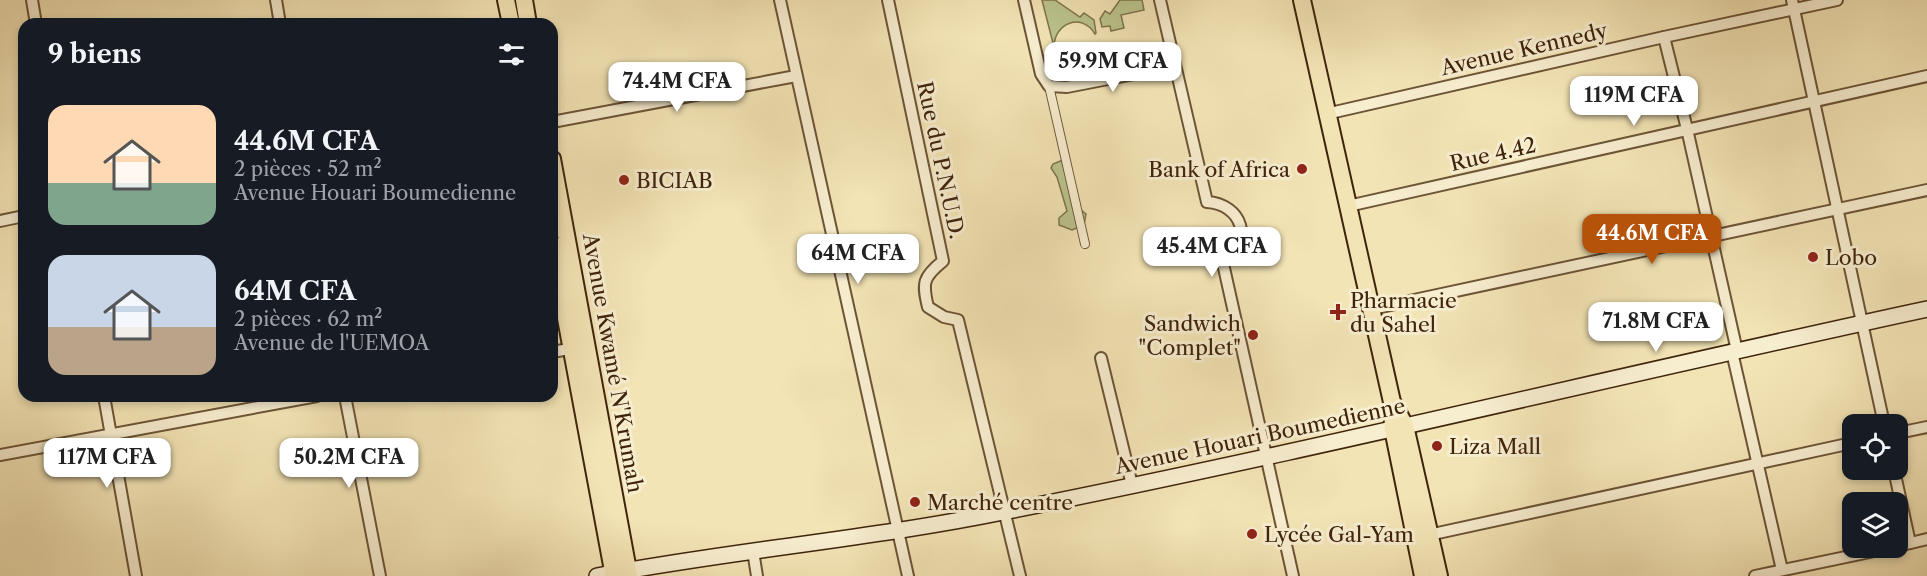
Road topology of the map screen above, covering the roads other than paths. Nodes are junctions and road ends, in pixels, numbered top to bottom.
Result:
1 (32, 0) edge
2 (276, 0) edge
3 (506, 0) edge
4 (524, 0) edge
5 (780, 0) edge
6 (888, 0) edge
7 (1024, 0) edge
8 (1160, 0) edge
9 (1302, 0) edge
10 (1837, 0) edge
11 (1793, 5) edge
12 (35, 18) edge
13 (279, 18) edge
14 (510, 18) edge
15 (527, 18) edge
16 (1664, 37) junction
17 (1175, 66) junction
18 (796, 76) junction
19 (1927, 76) edge
20 (1049, 86) junction
21 (1815, 102) junction
22 (1326, 114) junction
23 (558, 121) edge
24 (1688, 129) junction
25 (1927, 190) edge
26 (558, 199) edge
27 (1348, 206) junction
28 (1838, 208) junction
29 (18, 217) edge
30 (0, 221) edge
31 (1711, 238) junction
32 (1085, 244) dead end
33 (558, 265) edge
34 (1372, 309) junction
35 (1927, 309) edge
36 (1864, 323) junction
37 (580, 347) junction
38 (558, 351) edge
39 (1735, 351) junction
40 (1101, 358) dead end
41 (105, 402) edge
42 (285, 402) edge
43 (346, 402) edge
44 (1882, 414) edge
45 (1927, 427) edge
46 (1399, 428) junction
47 (1908, 431) edge
48 (112, 435) junction
49 (1842, 445) edge
50 (0, 455) edge
51 (1266, 457) junction
52 (1758, 464) junction
53 (1896, 480) edge
54 (1132, 485) junction
55 (1005, 512) junction
56 (897, 530) junction
57 (1423, 537) junction
58 (1927, 539) edge
59 (1910, 543) joint
60 (753, 551) junction
61 (1842, 558) edge
62 (1782, 570) junction
63 (617, 574) edge
64 (1770, 574) edge
65 (136, 576) edge
66 (380, 576) edge
67 (757, 576) edge
68 (908, 576) edge
69 (1020, 576) edge
70 (1293, 576) edge
71 (1424, 576) edge
72 (1439, 576) edge
73 (1755, 576) edge

1 - 12 street
2 - 13 street
3 - 14 main road
4 - 15 main road
5 - 18 street
6 - 55 street, Rue du P.N.U.D.
7 - 20 street
8 - 17 street
9 - 22 main road
10 - 11 street, Avenue Kennedy
11 - 16 street, Avenue Kennedy
11 - 21 street
16 - 22 street, Avenue Kennedy
16 - 24 street
17 - 20 street
17 - 51 street
18 - 23 street
18 - 56 street
19 - 21 street, Rue 4.42
20 - 32 street
21 - 24 street, Rue 4.42
21 - 28 street
22 - 27 main road
24 - 27 street, Rue 4.42
24 - 31 street
25 - 28 street
26 - 37 main road, Avenue Kwamé N'Krumah
27 - 34 main road
28 - 31 street
28 - 36 street
29 - 30 street
31 - 34 street
31 - 39 street
33 - 37 main road, Avenue Kwamé N'Krumah
34 - 46 main road
35 - 36 main road, Avenue Houari Boumedienne
36 - 39 main road, Avenue Houari Boumedienne
36 - 44 street
37 - 38 street
37 - 63 main road, Avenue Kwamé N'Krumah
39 - 46 main road, Avenue Houari Boumedienne
39 - 52 street
40 - 54 street
41 - 48 street
42 - 48 street
43 - 66 street
45 - 47 street
46 - 51 main road, Avenue Houari Boumedienne
46 - 57 main road
48 - 50 street
48 - 65 street
49 - 52 street
51 - 54 main road, Avenue Houari Boumedienne
51 - 70 street
52 - 57 street
52 - 62 street
53 - 59 street
54 - 55 main road, Avenue Houari Boumedienne
55 - 56 main road, Avenue Houari Boumedienne
55 - 69 street
56 - 60 main road, Avenue Houari Boumedienne
56 - 68 street
57 - 71 main road
57 - 72 main road
58 - 59 street
60 - 63 main road, Avenue Houari Boumedienne
60 - 67 street
61 - 62 street
62 - 64 street
64 - 73 street

